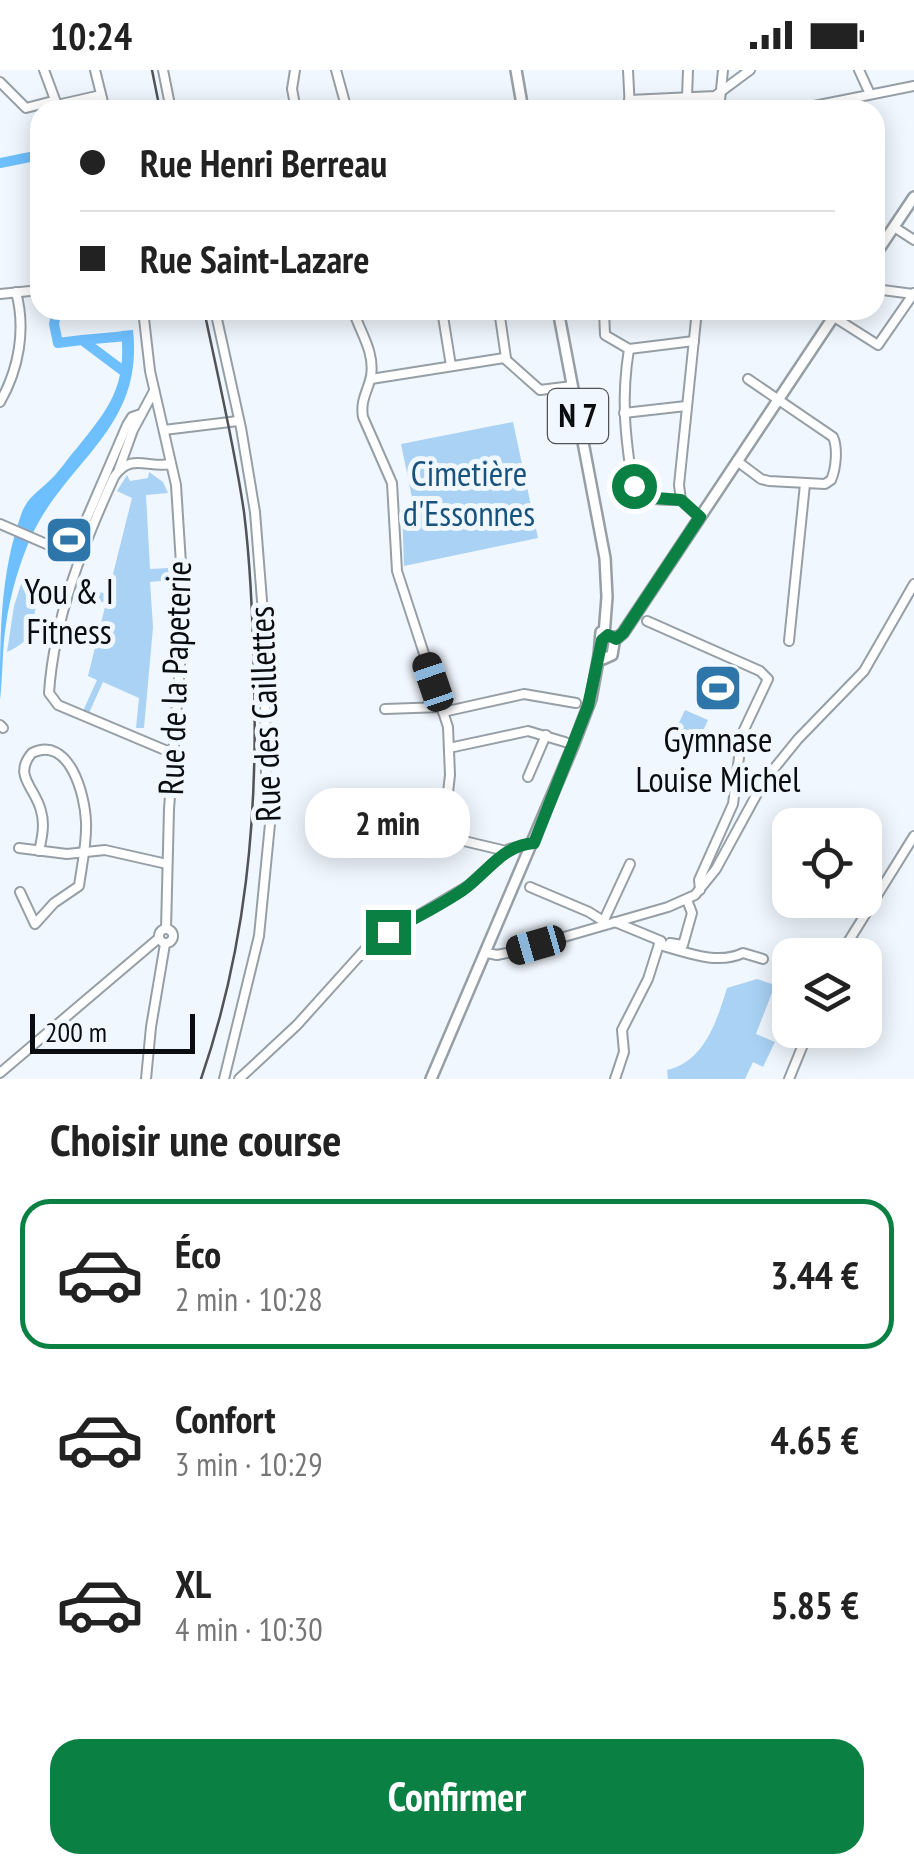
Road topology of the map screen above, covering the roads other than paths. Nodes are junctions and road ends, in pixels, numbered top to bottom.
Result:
1 (44, 70) edge
2 (95, 70) edge
3 (162, 70) edge
4 (295, 70) edge
5 (336, 70) edge
6 (516, 70) edge
7 (628, 70) edge
8 (688, 70) edge
9 (724, 70) edge
10 (750, 70) edge
11 (858, 70) edge
12 (0, 82) edge
13 (914, 86) edge
14 (722, 93) junction
15 (870, 94) junction
16 (101, 95) junction
17 (687, 97) junction
18 (53, 100) edge
19 (82, 100) edge
20 (102, 100) edge
21 (168, 100) edge
22 (294, 100) edge
23 (345, 100) edge
24 (521, 100) edge
25 (630, 100) edge
26 (666, 100) edge
27 (721, 100) edge
28 (842, 100) edge
29 (30, 107) edge
30 (914, 197) edge
31 (894, 227) junction
32 (914, 240) edge
33 (885, 241) edge
34 (30, 291) edge
35 (885, 291) edge
36 (16, 292) junction
37 (914, 293) edge
38 (0, 294) edge
39 (145, 320) edge
40 (217, 320) edge
41 (357, 320) edge
42 (444, 320) edge
43 (500, 320) edge
44 (560, 320) edge
45 (604, 320) edge
46 (696, 320) edge
47 (831, 320) edge
48 (844, 320) edge
49 (694, 341) junction
50 (630, 349) junction
51 (506, 358) junction
52 (452, 366) junction
53 (371, 378) junction
54 (748, 379) dead end
55 (572, 386) junction
56 (154, 391) junction
57 (775, 399) junction
58 (0, 402) edge
59 (686, 406) junction
60 (624, 412) junction
61 (141, 414) junction
62 (238, 421) junction
63 (164, 430) junction
64 (737, 461) junction
65 (171, 464) junction
66 (119, 470) junction
67 (805, 484) junction
68 (681, 500) junction
69 (700, 517) junction
70 (0, 524) edge
71 (74, 556) junction
72 (914, 584) edge
73 (647, 621) dead end
74 (603, 638) junction
75 (616, 639) junction
76 (789, 641) dead end
77 (602, 657) junction
78 (576, 703) dead end
79 (386, 709) dead end
80 (443, 710) junction
81 (546, 734) junction
82 (566, 742) dead end
83 (449, 748) junction
84 (172, 753) junction
85 (528, 776) dead end
86 (914, 836) edge
87 (534, 843) junction
88 (19, 848) dead end
89 (40, 851) junction
90 (506, 851) junction
91 (84, 852) junction
92 (167, 864) junction
93 (630, 864) dead end
94 (530, 887) dead end
95 (700, 890) junction
96 (20, 892) dead end
97 (687, 900) junction
98 (609, 922) junction
99 (851, 938) edge
100 (162, 941) junction
101 (661, 941) junction
102 (487, 953) junction
103 (762, 958) dead end
104 (802, 1048) edge
105 (0, 1074) edge
106 (146, 1079) edge
107 (224, 1079) edge
108 (238, 1079) edge
109 (432, 1079) edge
110 (615, 1079) edge
111 (789, 1079) edge

1 - 18 street
2 - 16 street
3 - 21 street
4 - 22 street
5 - 23 street
6 - 24 main road
7 - 25 street
8 - 17 street
9 - 14 street
10 - 14 street
11 - 15 street
12 - 29 street
13 - 15 street
14 - 17 street
14 - 27 street
15 - 28 street
16 - 19 street
16 - 20 street
17 - 26 street
30 - 31 main road
31 - 32 street
31 - 33 main road
34 - 36 street
35 - 37 street
36 - 38 street
36 - 58 street
37 - 48 street
39 - 56 street, Rue de la Papeterie
40 - 62 street, Rue des Caillettes
41 - 53 street
42 - 52 street
43 - 51 street
44 - 55 main road, N 7
45 - 50 street
46 - 49 street
47 - 57 main road
49 - 50 street
49 - 59 street
50 - 60 street
51 - 52 street
51 - 55 street
52 - 53 street
53 - 80 street
54 - 57 street
55 - 74 main road, N 7
56 - 61 street
56 - 63 street, Rue de la Papeterie
57 - 64 main road
57 - 67 street
59 - 60 street
59 - 68 street
60 - 68 street
61 - 66 street
61 - 71 street
62 - 63 street
62 - 107 street, Rue des Caillettes
63 - 65 street, Rue de la Papeterie
64 - 67 street
64 - 69 main road
65 - 66 street
65 - 84 street, Rue de la Papeterie
66 - 71 street
67 - 76 street
68 - 69 street
69 - 75 main road
70 - 71 street
71 - 84 street
72 - 95 street
73 - 95 street
74 - 75 main road
74 - 77 main road, N 7
75 - 77 main road, N 7
77 - 87 main road, N 7
78 - 80 street
79 - 80 street
80 - 83 street
81 - 82 street
81 - 83 street
81 - 85 street
83 - 90 street
84 - 92 street, Rue de la Papeterie
86 - 99 street
87 - 90 street
87 - 102 main road, N 7
88 - 89 street
89 - 91 street
89 - 91 street
90 - 108 street
91 - 92 street
91 - 96 street
92 - 100 street, Rue de la Papeterie
93 - 98 street
94 - 98 street
95 - 97 street
97 - 98 street
97 - 101 street
98 - 101 street
98 - 102 street
100 - 105 street
100 - 106 street
101 - 103 street
101 - 110 street
102 - 109 main road, N 7
104 - 111 street

